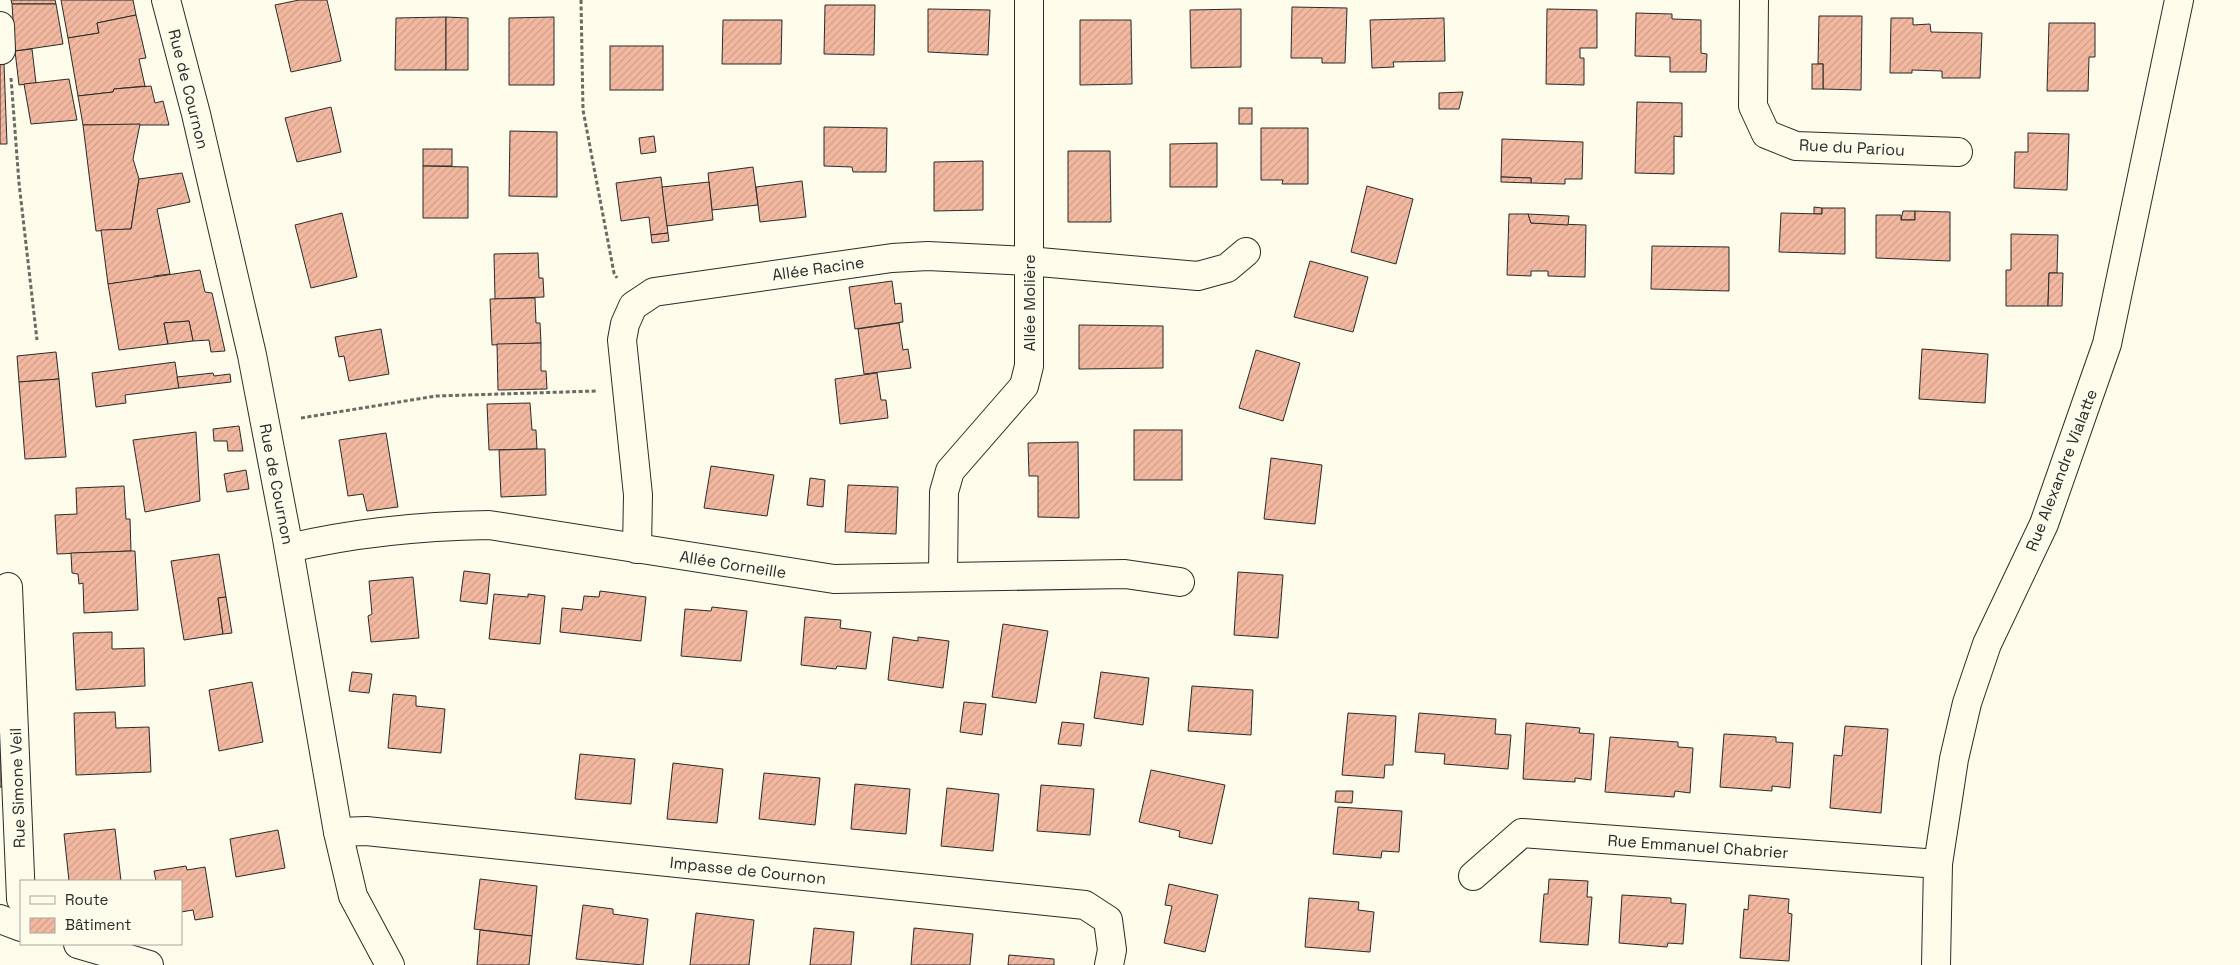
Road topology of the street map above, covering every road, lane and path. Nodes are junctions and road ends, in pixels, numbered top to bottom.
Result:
1 (166, 0) edge
2 (581, 0) edge
3 (1029, 0) edge
4 (1754, 0) edge
5 (2179, 0) edge
6 (1, 38) edge
7 (1958, 152) dead end
8 (1246, 252) dead end
9 (1028, 261) junction
10 (633, 306) junction
11 (37, 340) dead end
12 (626, 390) junction
13 (301, 418) dead end
14 (289, 548) junction
15 (637, 549) junction
16 (943, 576) junction
17 (1180, 582) dead end
18 (8, 587) dead end
19 (338, 832) junction
20 (1938, 864) junction
21 (1473, 876) dead end
22 (20, 880) edge
23 (0, 919) edge
24 (20, 927) edge
25 (81, 945) edge
26 (149, 965) edge
27 (390, 965) edge
28 (1109, 965) edge
29 (1936, 965) edge

1 - 14 street, Rue de Cournon
2 - 10 path
3 - 9 street, Allée Molière
4 - 7 street, Rue du Pariou
5 - 20 street, Rue Alexandre Vialatte
6 - 11 path
8 - 9 street, Allée Racine
9 - 10 street, Allée Racine
9 - 16 street, Allée Molière
10 - 12 street
12 - 13 path
12 - 15 street
14 - 15 street, Allée Corneille
14 - 19 street, Rue de Cournon
15 - 16 street, Allée Corneille
16 - 17 street, Allée Corneille
18 - 22 street, Rue Simone Veil
19 - 27 street, Rue de Cournon
19 - 28 street, Impasse de Cournon
20 - 21 street, Rue Emmanuel Chabrier
20 - 29 street, Rue Alexandre Vialatte
23 - 24 street
25 - 26 street

